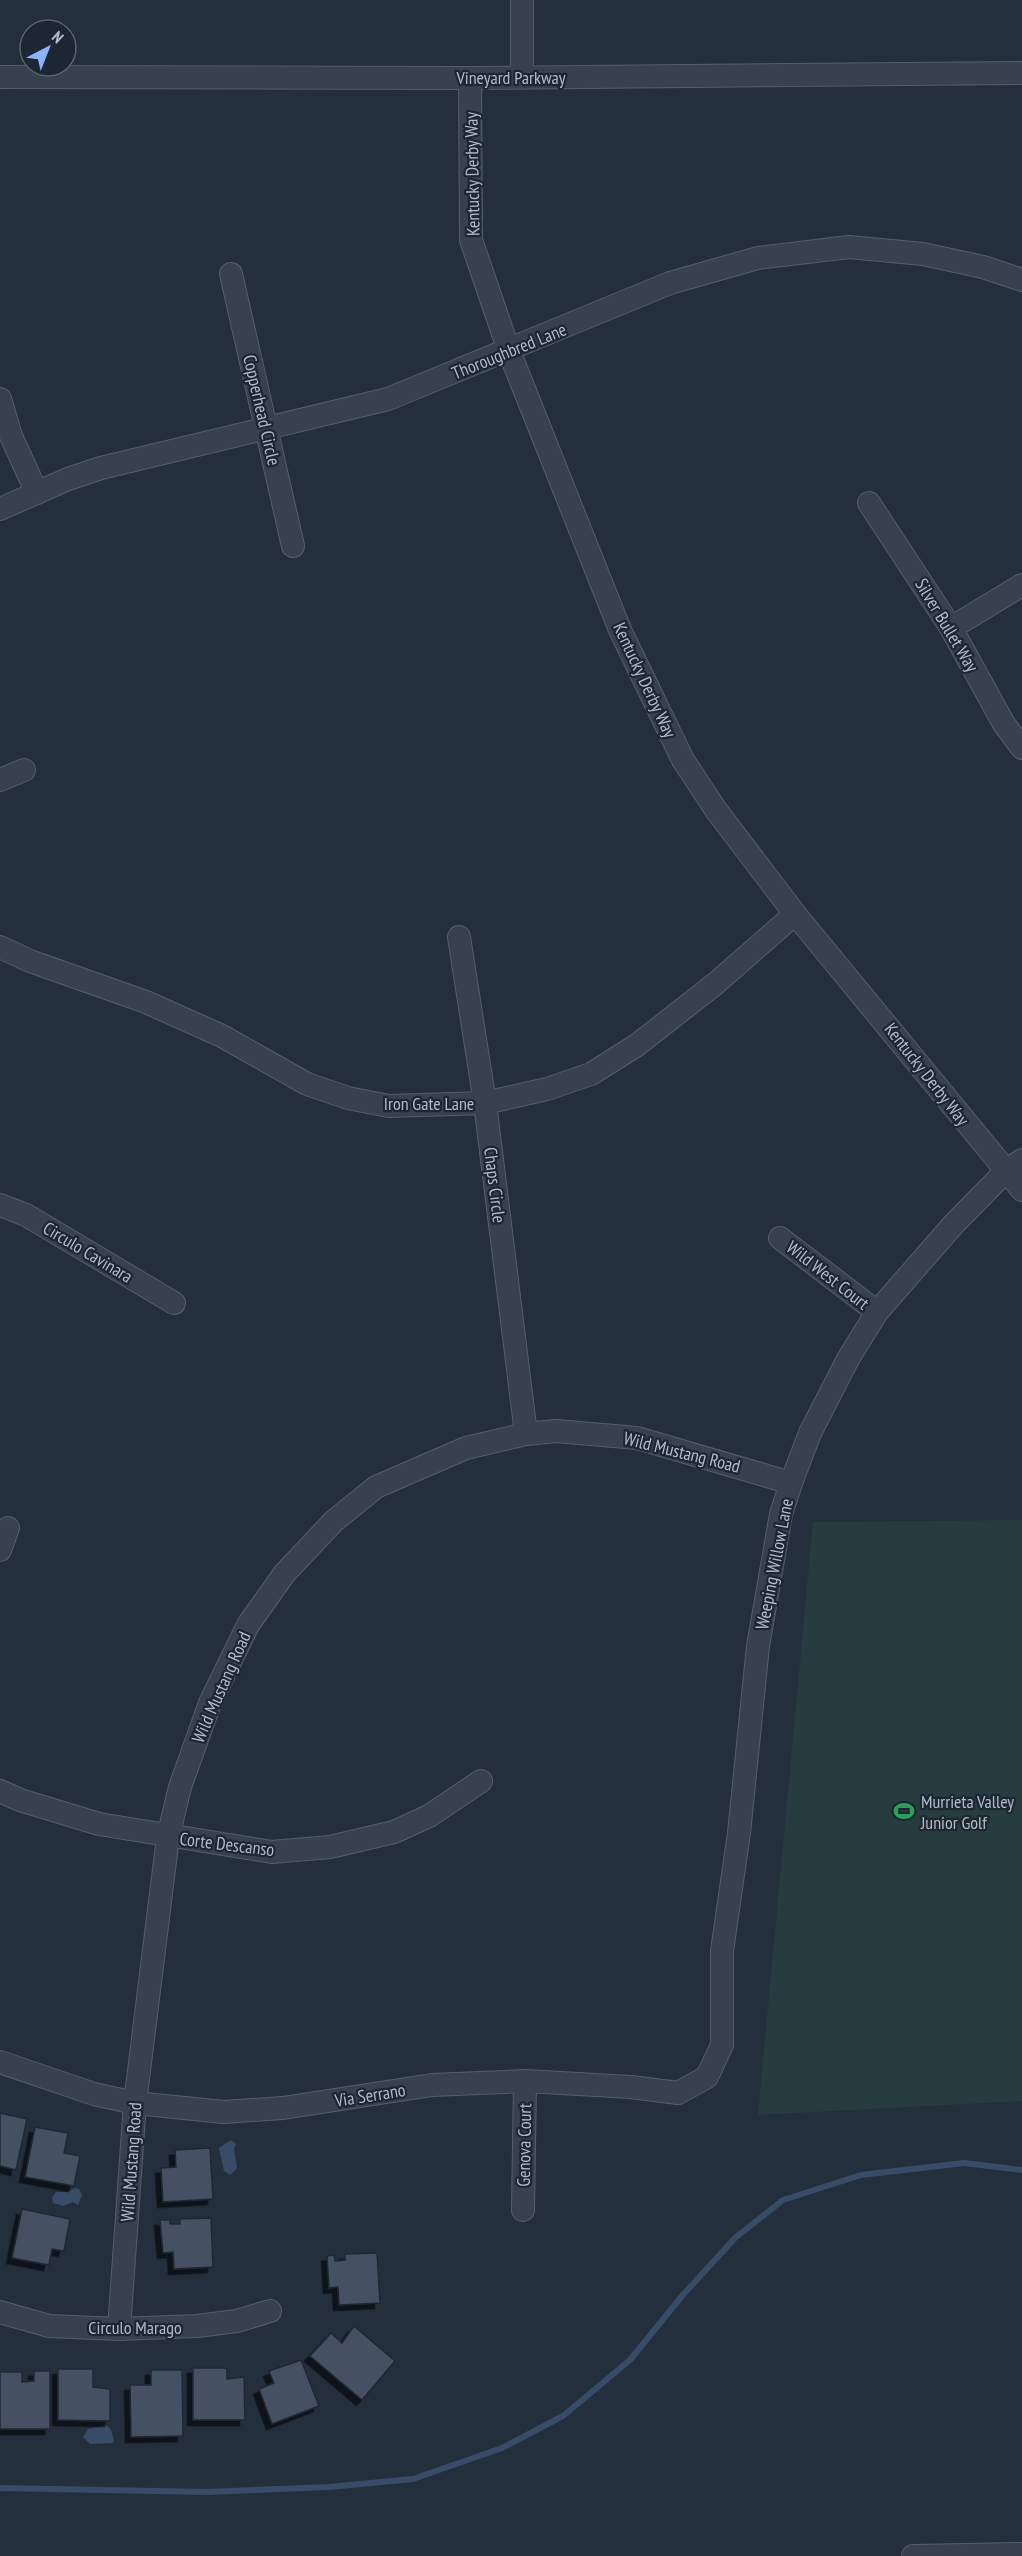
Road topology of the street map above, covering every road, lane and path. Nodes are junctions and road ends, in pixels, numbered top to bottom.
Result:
1 (522, 0) edge
2 (1022, 73) edge
3 (0, 77) edge
4 (522, 77) junction
5 (470, 78) junction
6 (231, 274) dead end
7 (1022, 280) edge
8 (509, 351) junction
9 (0, 399) edge
10 (265, 427) junction
11 (37, 493) junction
12 (869, 503) dead end
13 (0, 509) edge
14 (293, 546) dead end
15 (1022, 585) edge
16 (951, 628) junction
17 (1022, 748) edge
18 (24, 770) dead end
19 (0, 780) edge
20 (795, 914) junction
21 (459, 937) dead end
22 (0, 947) edge
23 (485, 1103) junction
24 (1014, 1165) edge
25 (1022, 1190) edge
26 (0, 1205) edge
27 (780, 1238) dead end
28 (174, 1303) dead end
29 (877, 1312) junction
30 (526, 1434) junction
31 (791, 1483) junction
32 (8, 1528) dead end
33 (0, 1550) edge
34 (481, 1781) dead end
35 (0, 1791) edge
36 (168, 1837) junction
37 (722, 2045) joint
38 (0, 2062) edge
39 (525, 2080) junction
40 (135, 2103) junction
41 (523, 2210) dead end
42 (270, 2311) dead end
43 (0, 2312) edge
44 (119, 2329) junction
45 (1022, 2554) edge
46 (913, 2556) edge

1 - 4 street
2 - 4 street, Vineyard Parkway
3 - 5 street, Vineyard Parkway
4 - 5 street, Vineyard Parkway
5 - 8 street, Kentucky Derby Way
6 - 10 street, Copperhead Circle
7 - 8 street, Thoroughbred Lane
8 - 10 street, Thoroughbred Lane
8 - 20 street, Kentucky Derby Way
9 - 11 street
10 - 11 street, Thoroughbred Lane
10 - 14 street, Copperhead Circle
11 - 13 street, Thoroughbred Lane
12 - 16 street, Silver Bullet Way
15 - 16 street
16 - 17 street, Silver Bullet Way
18 - 19 street
20 - 23 street, Iron Gate Lane
20 - 24 street, Kentucky Derby Way
21 - 23 street, Chaps Circle
22 - 23 street, Iron Gate Lane
23 - 30 street, Chaps Circle
24 - 25 street, Kentucky Derby Way
24 - 29 street, Weeping Willow Lane
26 - 28 street, Circulo Cavinara
27 - 29 street, Wild West Court
29 - 31 street, Weeping Willow Lane
30 - 31 street, Wild Mustang Road
30 - 36 street, Wild Mustang Road
31 - 37 street, Weeping Willow Lane
32 - 33 street
34 - 36 street, Corte Descanso
35 - 36 street, Corte Descanso
36 - 40 street, Wild Mustang Road
37 - 39 street, Via Serrano
38 - 40 street, Via Serrano
39 - 40 street, Via Serrano
39 - 41 street, Genova Court
40 - 44 street, Wild Mustang Road
42 - 44 street, Circulo Marago
43 - 44 street, Circulo Marago
45 - 46 street

